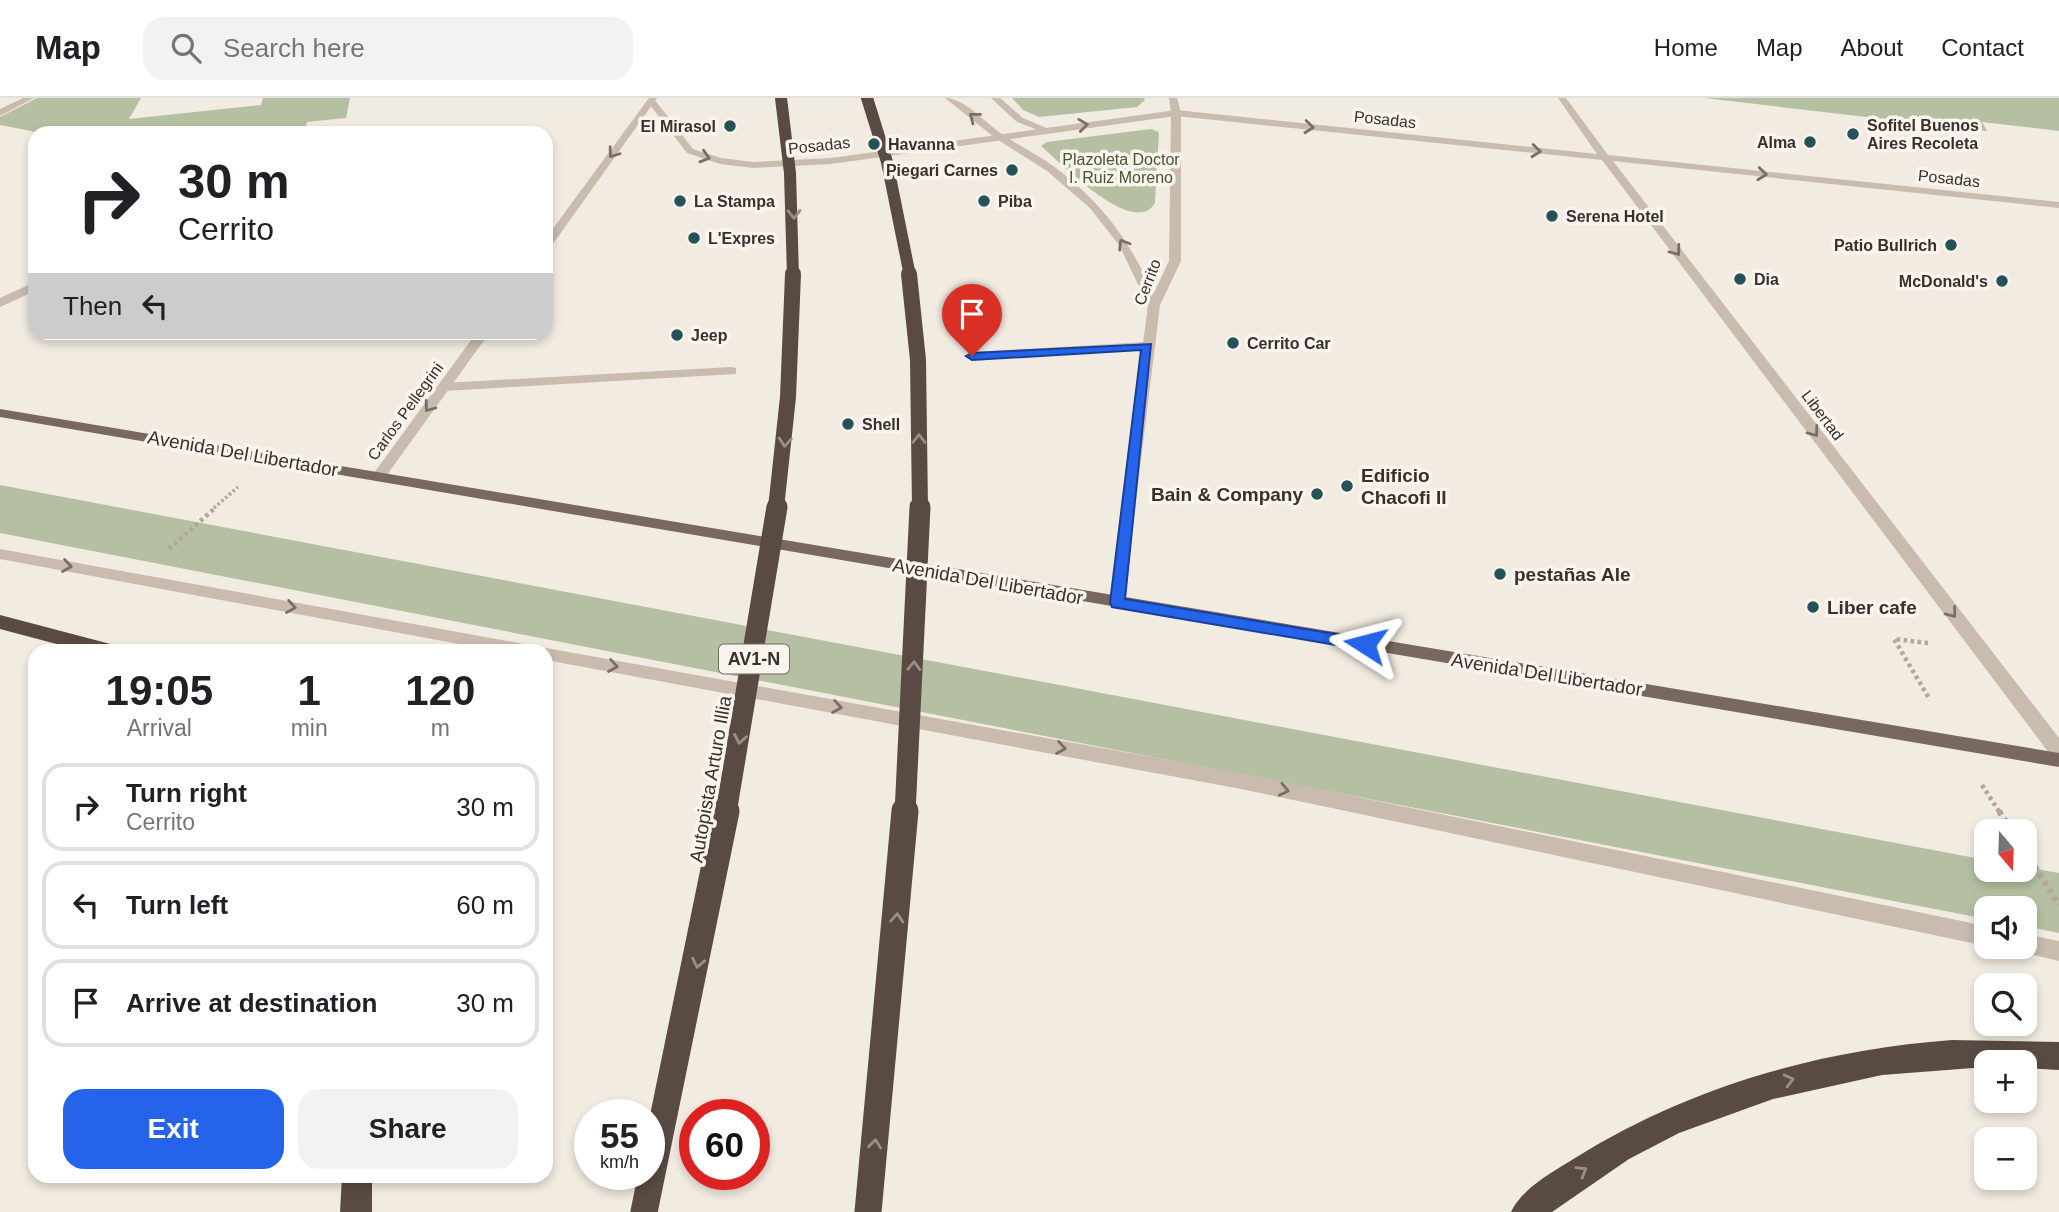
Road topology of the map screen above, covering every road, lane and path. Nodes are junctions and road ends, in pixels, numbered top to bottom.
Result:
1 (30, 98) edge
2 (781, 98) edge
3 (867, 98) edge
4 (949, 98) edge
5 (995, 98) edge
6 (1562, 98) edge
7 (1171, 99) edge
8 (652, 100) edge
9 (0, 113) edge
10 (1176, 113) junction
11 (1046, 130) junction
12 (999, 136) junction
13 (1605, 158) junction
14 (2059, 205) edge
15 (553, 236) edge
16 (28, 289) edge
17 (0, 303) edge
18 (1154, 305) junction
19 (478, 340) edge
20 (1147, 346) junction
21 (972, 356) dead end
22 (731, 371) dead end
23 (444, 387) junction
24 (0, 413) edge
25 (271, 457) junction
26 (379, 476) junction
27 (166, 552) dead end
28 (0, 554) edge
29 (1117, 603) junction
30 (0, 622) edge
31 (87, 644) edge
32 (492, 644) edge
33 (553, 655) edge
34 (2059, 752) edge
35 (2059, 760) edge
36 (2037, 871) edge
37 (2059, 905) edge
38 (1974, 934) edge
39 (2037, 946) edge
40 (2059, 951) edge
41 (2059, 1056) edge
42 (357, 1183) edge
43 (356, 1212) edge
44 (644, 1212) edge
45 (868, 1212) edge
46 (1527, 1212) edge

1 - 9 street
2 -> 44 highway, Autopista Arturo Illia / AV1-N, bridge
45 -> 3 highway, bridge
12 -> 4 street
5 - 11 street
6 - 13 street, Libertad
7 - 10 street, Cerrito
8 -> 12 street, Posadas
8 -> 15 street
11 -> 10 street, Posadas
10 -> 13 street, Posadas
10 - 18 street, Cerrito
11 - 12 street, Posadas
18 -> 12 street
13 -> 14 street, Posadas
13 -> 34 street, Libertad
16 - 17 street
18 - 20 street, Cerrito
19 - 23 street, Carlos Pellegrini
20 - 21 street
20 - 29 street, Cerrito
22 - 23 street
23 -> 26 street, Carlos Pellegrini
24 - 25 main road, Avenida Del Libertador
25 - 26 main road, Avenida Del Libertador
25 - 27 path
26 - 29 main road, Avenida Del Libertador
28 -> 32 street
29 - 35 main road, Avenida Del Libertador
30 - 31 highway
33 -> 38 street
36 - 37 path
39 - 40 street
46 -> 41 highway
42 - 43 highway

